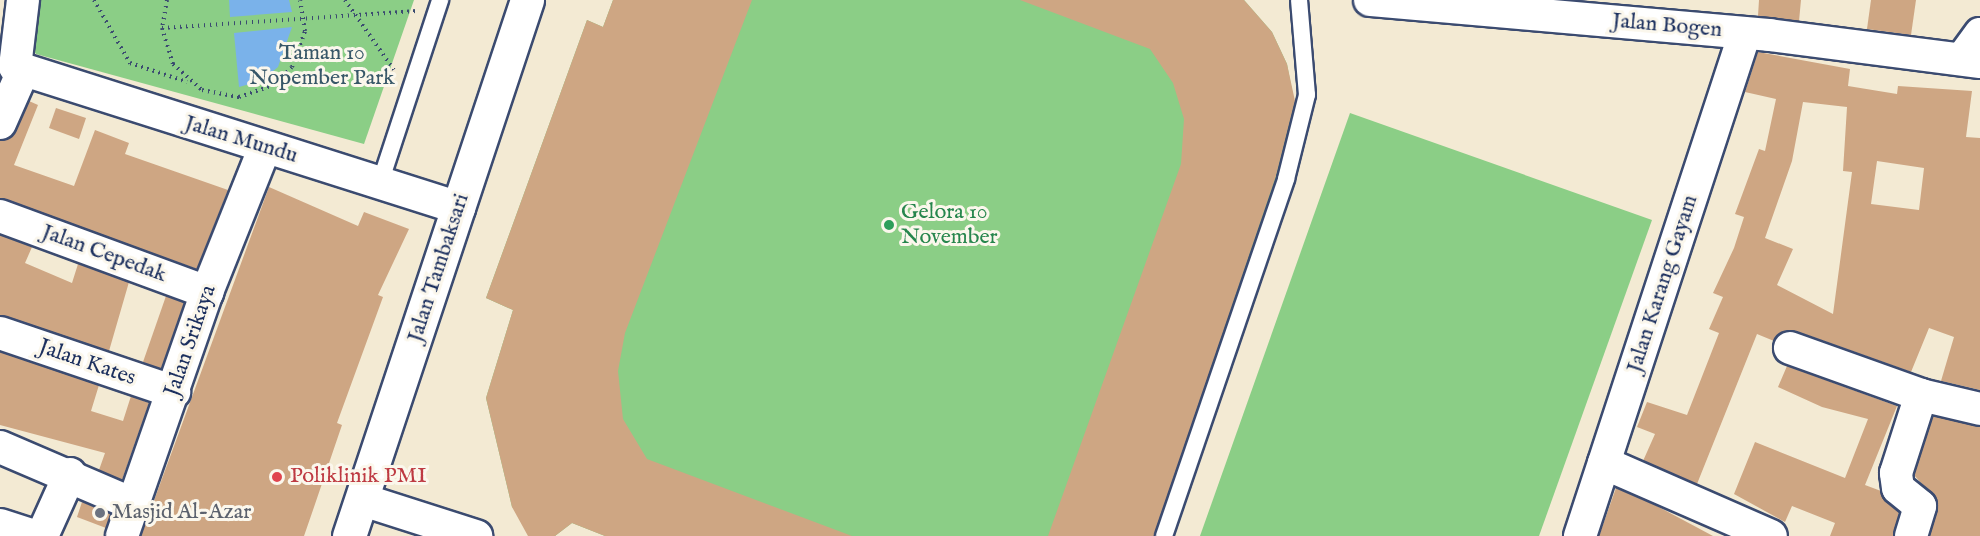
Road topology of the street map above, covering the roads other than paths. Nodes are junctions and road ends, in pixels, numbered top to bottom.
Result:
1 (23, 0) edge
2 (440, 0) edge
3 (527, 0) edge
4 (1299, 0) edge
5 (1370, 0) edge
6 (1745, 33) junction
7 (1974, 52) edge
8 (12, 63) edge
9 (0, 123) edge
10 (265, 147) junction
11 (380, 183) junction
12 (459, 208) junction
13 (0, 216) edge
14 (207, 292) junction
15 (0, 333) edge
16 (1790, 348) dead end
17 (174, 392) junction
18 (1921, 395) junction
19 (1980, 409) edge
20 (0, 447) edge
21 (1604, 463) junction
22 (70, 474) junction
23 (363, 500) junction
24 (134, 504) junction
25 (0, 525) edge
26 (33, 536) edge
27 (42, 536) edge
28 (122, 536) edge
29 (349, 536) edge
30 (476, 536) edge
31 (1164, 536) edge
32 (1580, 536) edge
33 (1771, 536) edge
34 (1911, 536) edge

1 - 8 street
2 - 11 lane
3 - 12 main road, Jalan Tambaksari
4 - 31 lane
5 - 6 street, Jalan Bogen
6 - 7 street, Jalan Bogen
6 - 21 street, Jalan Karang Gayam
8 - 9 street
8 - 10 street, Jalan Mundu
10 - 11 street, Jalan Mundu
10 - 14 street, Jalan Srikaya
11 - 12 street, Jalan Mundu
12 - 23 main road, Jalan Tambaksari
13 - 14 street, Jalan Cepedak
14 - 17 street, Jalan Srikaya
15 - 17 street, Jalan Kates
16 - 18 street
17 - 24 street, Jalan Srikaya
18 - 19 street
18 - 34 street
20 - 22 street
21 - 32 street, Jalan Karang Gayam
21 - 33 street
22 - 24 street
22 - 27 street
23 - 29 main road, Jalan Tambaksari
23 - 30 street
24 - 28 street, Jalan Srikaya
25 - 26 street

